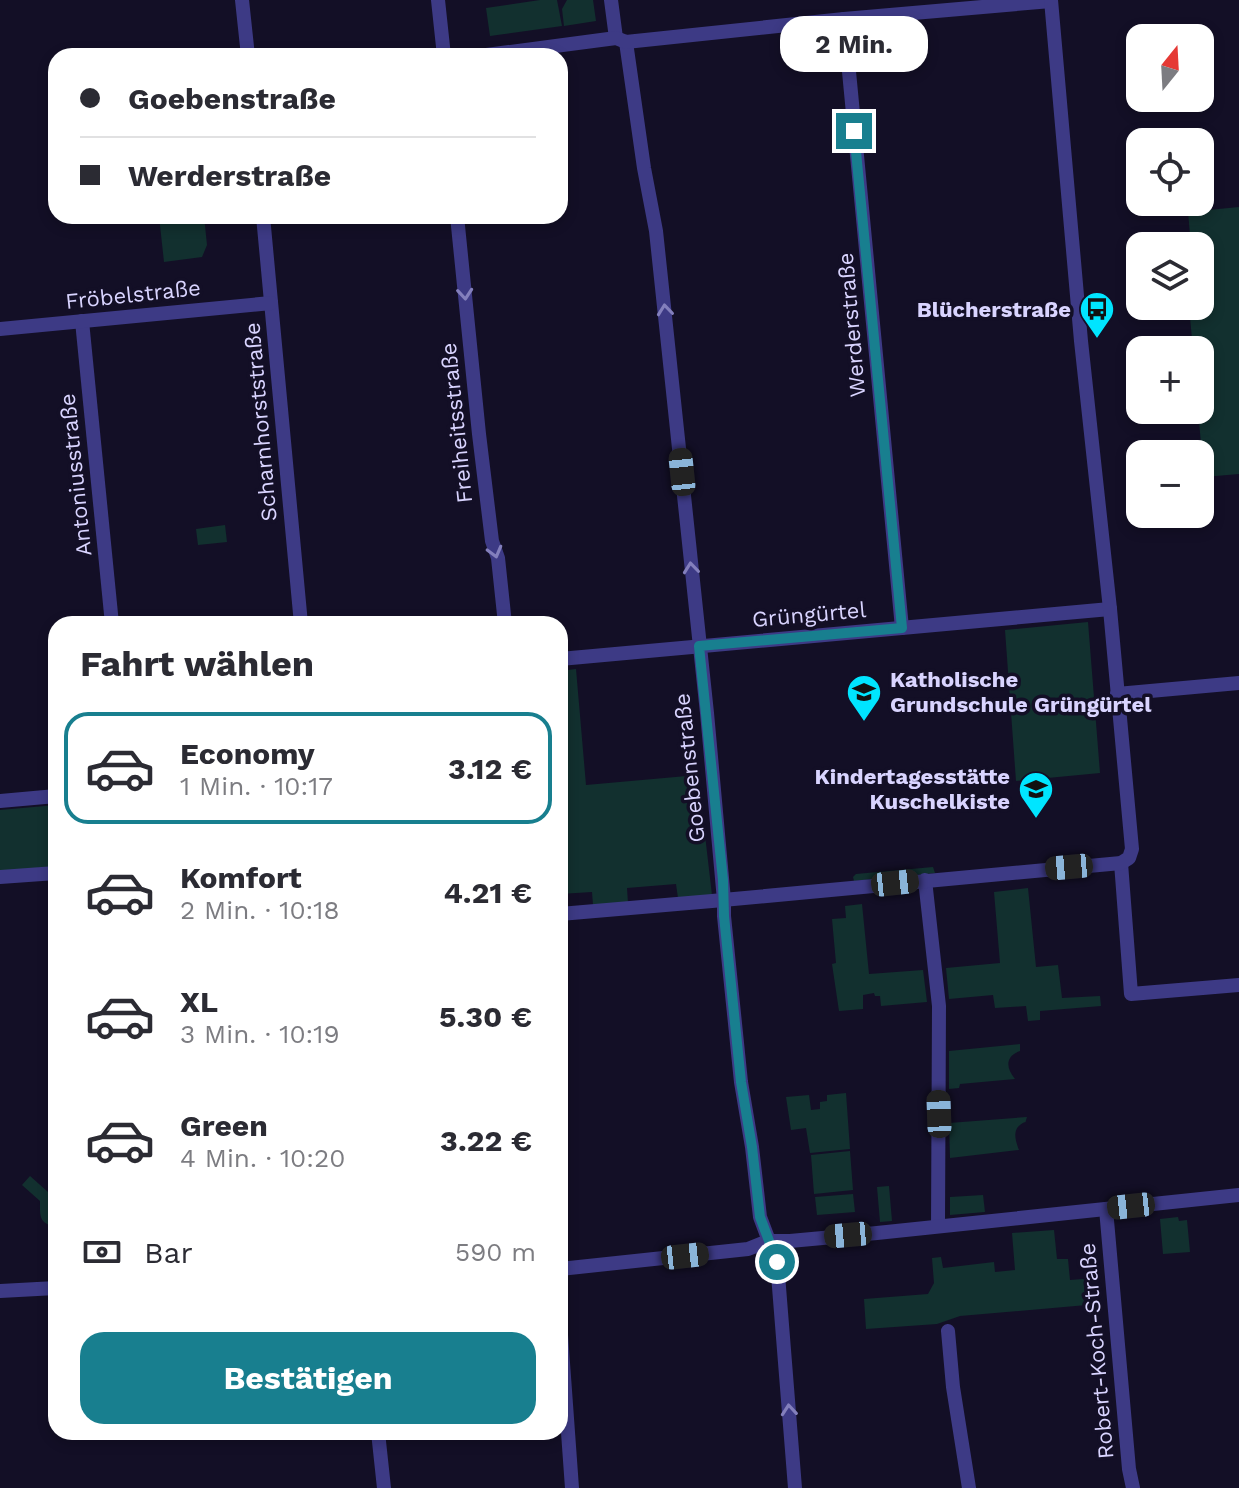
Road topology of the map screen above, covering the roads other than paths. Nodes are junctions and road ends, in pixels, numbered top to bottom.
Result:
1 (242, 0) edge
2 (438, 0) edge
3 (611, 0) edge
4 (1051, 0) edge
5 (844, 19) junction
6 (621, 40) junction
7 (247, 48) edge
8 (443, 48) edge
9 (550, 48) edge
10 (264, 224) edge
11 (458, 224) edge
12 (271, 303) junction
13 (82, 321) junction
14 (0, 329) edge
15 (1110, 609) junction
16 (111, 616) edge
17 (300, 616) edge
18 (504, 616) edge
19 (902, 628) junction
20 (699, 646) junction
21 (568, 658) edge
22 (1239, 683) edge
23 (1117, 694) junction
24 (48, 797) edge
25 (0, 801) edge
26 (1125, 860) junction
27 (48, 874) edge
28 (0, 877) edge
29 (925, 880) junction
30 (724, 900) junction
31 (568, 913) edge
32 (1239, 985) edge
33 (1239, 1195) edge
34 (1106, 1209) junction
35 (938, 1226) junction
36 (768, 1241) junction
37 (568, 1268) edge
38 (48, 1288) edge
39 (0, 1291) edge
40 (948, 1331) dead end
41 (568, 1432) edge
42 (379, 1440) edge
43 (384, 1488) edge
44 (572, 1488) edge
45 (795, 1488) edge
46 (969, 1488) edge
47 (1133, 1488) edge

1 - 7 street
2 - 8 street
3 - 6 street, Goebenstraße
4 - 5 street
4 - 15 street
5 - 6 street
5 - 19 street, Werderstraße
6 - 9 street
20 -> 6 street, Goebenstraße
10 - 12 street, Scharnhorststraße
11 -> 18 street, Freiheitsstraße
12 - 13 street, Fröbelstraße
12 - 17 street, Scharnhorststraße
13 - 14 street, Fröbelstraße
13 - 16 street, Antoniusstraße
15 - 19 street, Grüngürtel
15 - 23 street
19 - 20 street, Grüngürtel
20 - 21 street, Grüngürtel
20 - 30 street, Goebenstraße
22 - 23 street
23 - 26 street
24 - 25 street
26 - 29 street
26 - 32 street
27 - 28 street
29 - 30 street
29 - 35 street
30 - 31 street
30 - 36 street, Goebenstraße
33 - 34 street
34 - 35 street
34 - 47 street, Robert-Koch-Straße
35 - 36 street
36 - 37 street
45 -> 36 street, Goebenstraße
38 - 39 street
40 - 46 street
41 - 44 street
42 - 43 street

